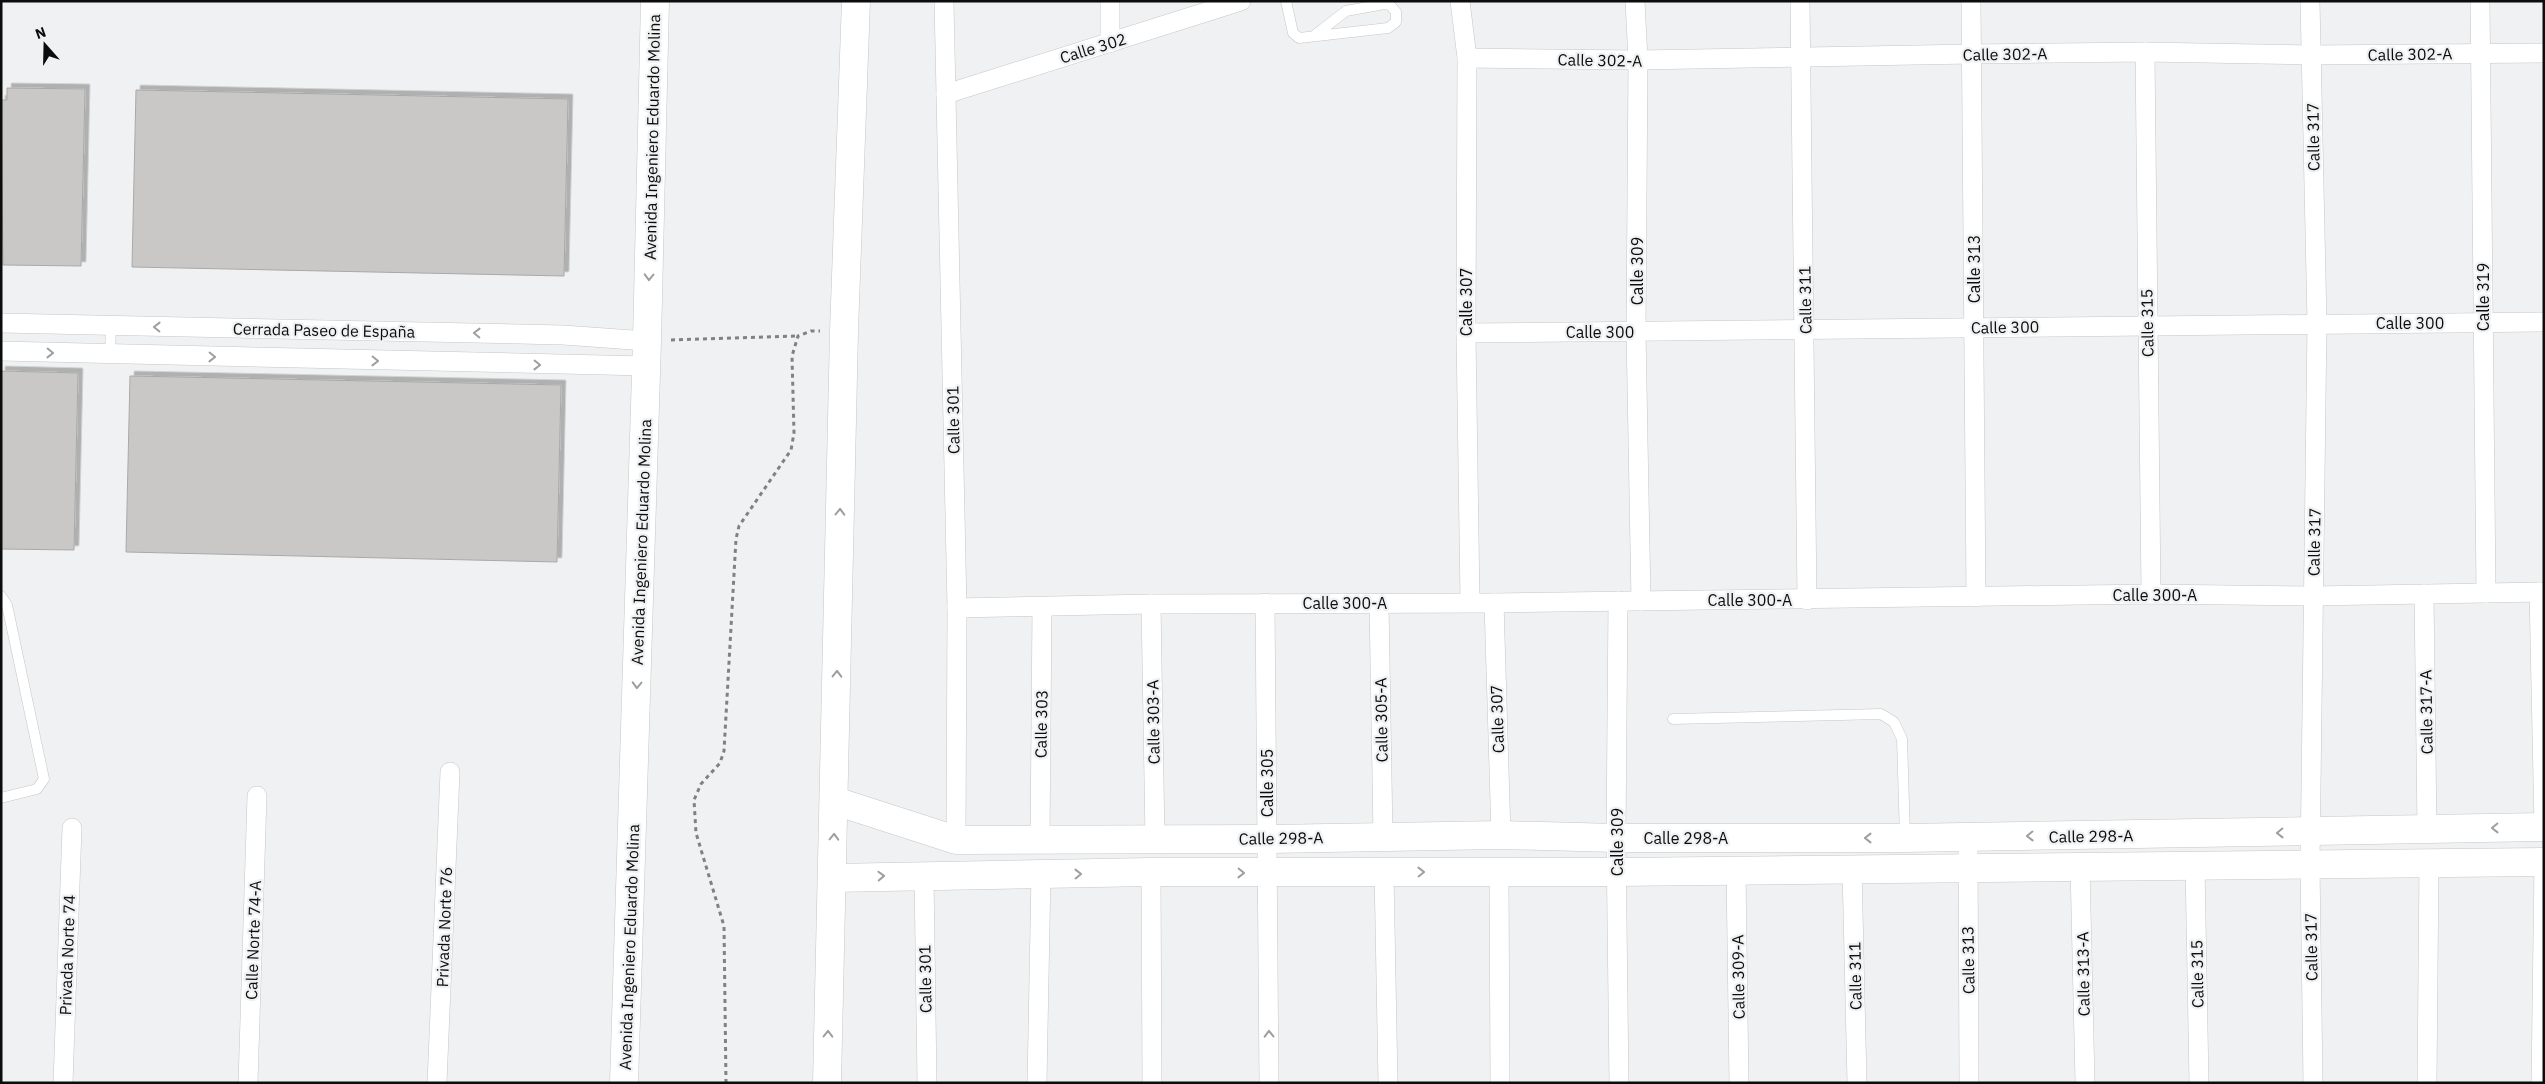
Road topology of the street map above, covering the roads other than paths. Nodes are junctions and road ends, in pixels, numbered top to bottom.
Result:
1 (655, 1) edge
2 (856, 1) edge
3 (944, 1) edge
4 (1110, 1) edge
5 (1241, 1) edge
6 (1286, 1) edge
7 (1460, 1) edge
8 (1635, 1) edge
9 (1800, 1) edge
10 (1971, 1) edge
11 (2310, 1) edge
12 (2480, 1) edge
13 (1315, 35) junction
14 (1110, 42) junction
15 (2145, 52) junction
16 (2481, 53) junction
17 (2544, 53) edge
18 (1972, 54) junction
19 (2311, 56) junction
20 (1467, 58) junction
21 (1801, 58) junction
22 (1638, 60) junction
23 (946, 94) junction
24 (2544, 322) edge
25 (1, 323) edge
26 (2317, 323) junction
27 (2483, 323) junction
28 (2147, 324) junction
29 (111, 326) junction
30 (1805, 328) junction
31 (1974, 328) junction
32 (1636, 332) junction
33 (1466, 333) junction
34 (1, 352) edge
35 (647, 353) junction
36 (110, 354) junction
37 (2541, 592) edge
38 (2486, 593) junction
39 (2151, 594) junction
40 (2424, 594) junction
41 (1, 596) edge
42 (2313, 596) junction
43 (1976, 597) junction
44 (1807, 600) junction
45 (1618, 601) junction
46 (1641, 601) junction
47 (1470, 602) junction
48 (1265, 603) junction
49 (1379, 603) junction
50 (1494, 603) junction
51 (1151, 604) junction
52 (1042, 607) junction
53 (957, 608) junction
54 (1673, 719) dead end
55 (450, 772) dead end
56 (257, 796) dead end
57 (1, 798) edge
58 (835, 801) junction
59 (2544, 827) edge
60 (72, 828) dead end
61 (2427, 830) junction
62 (2310, 833) junction
63 (1501, 835) junction
64 (1383, 836) junction
65 (1968, 837) junction
66 (1616, 838) junction
67 (1905, 838) junction
68 (1155, 839) junction
69 (1267, 839) junction
70 (956, 840) junction
71 (1040, 840) junction
72 (2544, 862) edge
73 (2429, 863) junction
74 (2310, 864) junction
75 (2195, 865) junction
76 (2080, 866) junction
77 (1966, 867) junction
78 (1852, 869) junction
79 (1499, 870) junction
80 (1736, 871) junction
81 (1151, 872) junction
82 (1384, 872) junction
83 (1617, 872) junction
84 (1042, 874) junction
85 (1267, 874) junction
86 (924, 875) junction
87 (832, 878) junction
88 (63, 1083) edge
89 (248, 1083) edge
90 (437, 1083) edge
91 (624, 1083) edge
92 (827, 1083) edge
93 (927, 1083) edge
94 (1037, 1083) edge
95 (1152, 1083) edge
96 (1269, 1083) edge
97 (1388, 1083) edge
98 (1500, 1083) edge
99 (1619, 1083) edge
100 (1740, 1083) edge
101 (1857, 1083) edge
102 (1969, 1083) edge
103 (2085, 1083) edge
104 (2199, 1083) edge
105 (2313, 1083) edge
106 (2427, 1083) edge
107 (2541, 1083) edge

1 -> 35 street, Avenida Ingeniero Eduardo Molina
58 -> 2 street
3 - 23 street, Calle 301
4 - 14 street
5 - 14 street, Calle 302
6 - 13 lane
7 - 20 street, Calle 307
8 - 22 street, Calle 309
9 - 21 street, Calle 311
10 - 18 street, Calle 313
11 - 19 street, Calle 317
12 - 16 street, Calle 319
13 - 13 lane
14 - 23 street, Calle 302
15 - 18 street, Calle 302-A
15 - 19 street, Calle 302-A
15 - 28 street, Calle 315
16 - 17 street, Calle 302-A
16 - 19 street, Calle 302-A
16 - 27 street, Calle 319
18 - 21 street, Calle 302-A
18 - 31 street, Calle 313
19 - 26 street, Calle 317
20 - 22 street, Calle 302-A
20 - 33 street, Calle 307
21 - 22 street, Calle 302-A
21 - 30 street, Calle 311
22 - 32 street, Calle 309
23 - 53 street, Calle 301
24 - 27 street, Calle 300
25 - 29 street, Cerrada Paseo de España
26 - 27 street, Calle 300
26 - 28 street, Calle 300
26 - 42 street, Calle 317
27 - 38 street, Calle 319
28 - 31 street, Calle 300
28 - 39 street, Calle 315
35 -> 29 street, Cerrada Paseo de España
29 - 36 lane
30 - 31 street, Calle 300
30 - 32 street, Calle 300
30 - 44 street, Calle 311
31 - 43 street, Calle 313
32 - 33 street, Calle 300
32 - 46 street, Calle 309
33 - 47 street, Calle 307
34 -> 36 street, Cerrada Paseo de España
36 -> 35 street, Cerrada Paseo de España
35 -> 91 street, Avenida Ingeniero Eduardo Molina
37 - 38 street, Calle 300-A
37 - 59 street
38 - 40 street, Calle 300-A
39 - 42 street, Calle 300-A
39 - 43 street, Calle 300-A
40 - 42 street, Calle 300-A
40 - 61 street, Calle 317-A
41 - 57 lane
42 - 62 street, Calle 317
43 - 44 street, Calle 300-A
44 - 46 street, Calle 300-A
45 - 46 street, Calle 300-A
45 - 50 street, Calle 300-A
45 - 66 street, Calle 309
47 - 49 street, Calle 300-A
47 - 50 street, Calle 300-A
48 - 49 street, Calle 300-A
48 - 51 street, Calle 300-A
48 - 69 street, Calle 305
49 - 64 street, Calle 305-A
50 - 63 street, Calle 307
51 - 52 street, Calle 300-A
51 - 68 street, Calle 303-A
52 - 53 street, Calle 300-A
52 - 71 street, Calle 303
53 - 70 street, Calle 301
54 - 67 lane
55 - 90 street, Privada Norte 76
56 - 89 street, Calle Norte 74-A
58 - 70 street, Calle 298-A
87 -> 58 street
59 -> 61 street, Calle 298-A
60 - 88 street, Privada Norte 74
61 - 62 street, Calle 298-A
62 -> 65 street, Calle 298-A
62 - 74 street, Calle 317
63 - 64 street, Calle 298-A
63 - 66 street, Calle 298-A
64 - 69 street, Calle 298-A
65 - 67 street, Calle 298-A
65 - 77 street, Calle 313
67 -> 66 street, Calle 298-A
66 - 83 street, Calle 309
68 - 69 street, Calle 298-A
68 - 71 street, Calle 298-A
69 - 85 street, Calle 305
70 - 71 street, Calle 298-A
72 - 73 street, Calle 298-A
72 - 107 street
73 - 74 street, Calle 298-A
73 - 106 street
74 - 75 street, Calle 298-A
74 - 105 street, Calle 317
75 - 76 street, Calle 298-A
75 - 104 street, Calle 315
76 - 77 street, Calle 298-A
76 - 103 street, Calle 313-A
77 - 78 street, Calle 298-A
77 - 102 street, Calle 313
78 - 80 street, Calle 298-A
78 - 101 street, Calle 311
82 -> 79 street, Calle 298-A
79 - 83 street, Calle 298-A
79 - 98 street
80 - 83 street, Calle 298-A
80 - 100 street, Calle 309-A
84 -> 81 street, Calle 298-A
81 -> 85 street, Calle 298-A
81 - 95 street
82 - 85 street, Calle 298-A
82 - 97 street
83 - 99 street, Calle 309
84 - 86 street, Calle 298-A
84 - 94 street
96 -> 85 street, Calle 305
87 -> 86 street, Calle 298-A
86 - 93 street, Calle 301
92 -> 87 street

